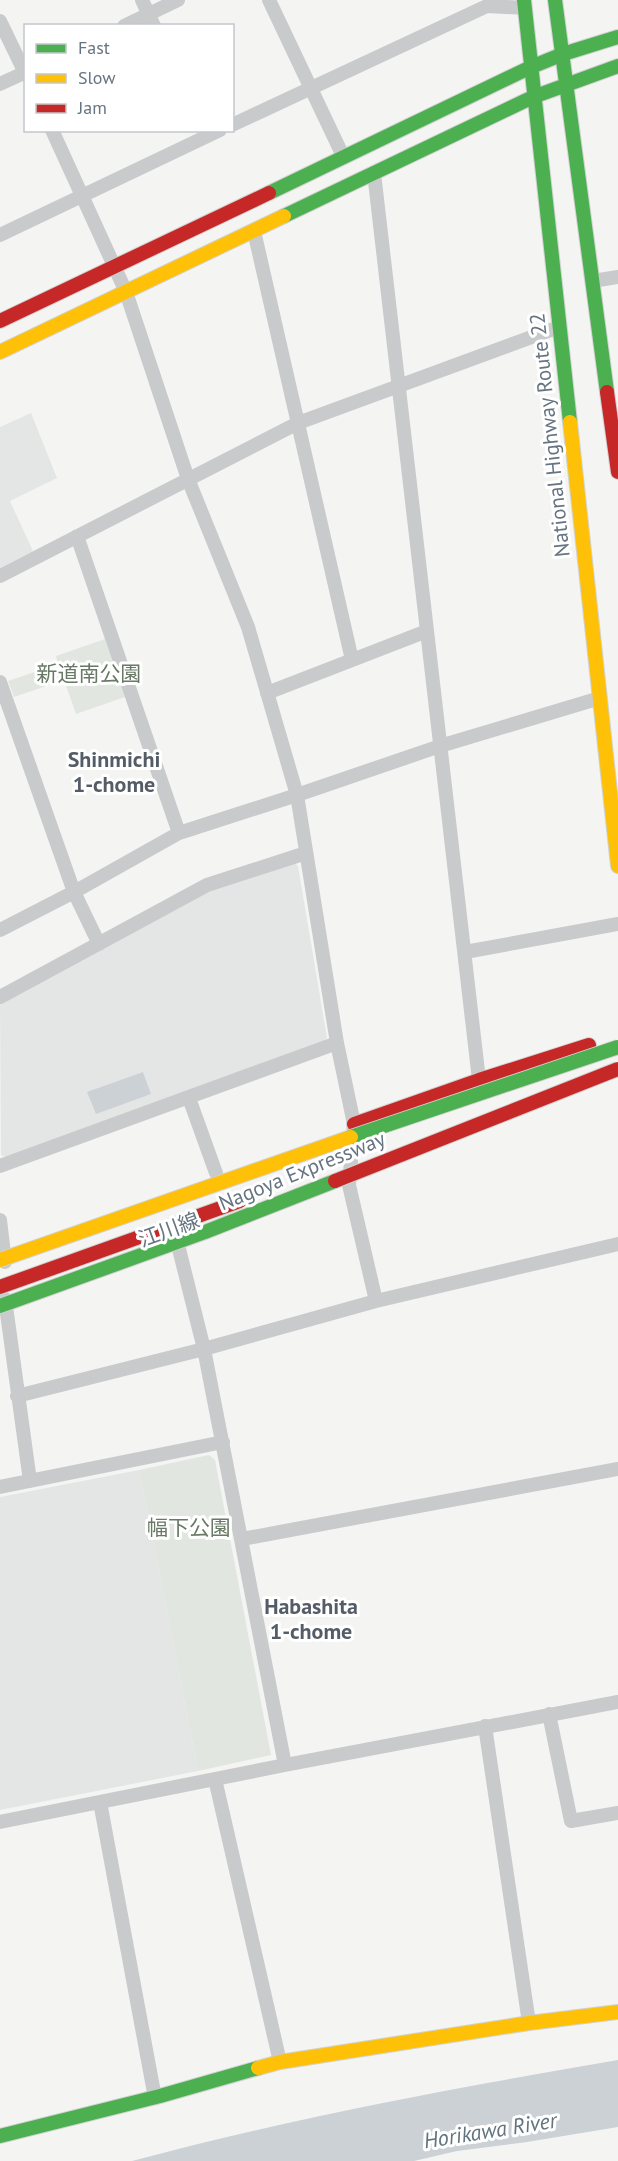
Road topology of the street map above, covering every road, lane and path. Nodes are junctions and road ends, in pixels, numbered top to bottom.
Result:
1 (142, 0) edge
2 (178, 0) edge
3 (269, 0) edge
4 (555, 0) edge
5 (485, 3) edge
6 (524, 4) edge
7 (151, 20) edge
8 (0, 21) edge
9 (133, 24) edge
10 (618, 37) edge
11 (563, 54) junction
12 (618, 66) edge
13 (531, 67) junction
14 (24, 71) edge
15 (24, 73) edge
16 (0, 84) edge
17 (567, 84) junction
18 (311, 88) junction
19 (533, 97) junction
20 (234, 124) edge
21 (53, 132) edge
22 (205, 134) edge
23 (343, 156) junction
24 (374, 173) junction
25 (82, 195) junction
26 (254, 231) junction
27 (0, 235) edge
28 (116, 266) junction
29 (618, 277) edge
30 (593, 281) junction
31 (126, 292) junction
32 (0, 321) edge
33 (559, 327) junction
34 (0, 352) edge
35 (399, 386) junction
36 (298, 423) junction
37 (618, 472) edge
38 (188, 479) junction
39 (77, 536) junction
40 (0, 576) edge
41 (427, 631) junction
42 (352, 660) junction
43 (0, 682) edge
44 (267, 693) junction
45 (600, 698) junction
46 (440, 746) junction
47 (297, 795) junction
48 (179, 833) junction
49 (306, 853) junction
50 (618, 866) edge
51 (74, 892) junction
52 (618, 924) edge
53 (0, 930) edge
54 (99, 944) junction
55 (465, 952) junction
56 (0, 997) edge
57 (618, 1035) edge
58 (337, 1043) junction
59 (618, 1047) edge
60 (603, 1053) junction
61 (614, 1074) edge
62 (478, 1080) junction
63 (189, 1098) junction
64 (354, 1124) junction
65 (0, 1166) edge
66 (216, 1173) junction
67 (302, 1179) dead end
68 (349, 1185) junction
69 (257, 1195) dead end
70 (0, 1220) edge
71 (618, 1244) edge
72 (179, 1249) junction
73 (2, 1253) edge
74 (0, 1273) edge
75 (0, 1287) edge
76 (376, 1301) junction
77 (2, 1309) edge
78 (204, 1349) junction
79 (17, 1396) junction
80 (223, 1442) junction
81 (618, 1469) edge
82 (30, 1481) junction
83 (0, 1487) edge
84 (242, 1539) junction
85 (618, 1702) edge
86 (549, 1714) junction
87 (485, 1726) junction
88 (285, 1765) junction
89 (215, 1779) junction
90 (100, 1802) junction
91 (618, 1813) edge
92 (0, 1822) edge
93 (618, 2012) edge
94 (529, 2023) junction
95 (280, 2062) junction
96 (155, 2098) junction
97 (0, 2136) edge

1 - 7 street
2 - 7 street
3 - 18 street
4 - 11 main road
5 - 6 street
5 - 18 street
6 - 13 main road, National Highway Route 22
7 - 9 street
8 - 14 street
10 - 11 main road
11 - 13 main road
11 - 17 main road
12 - 17 main road
13 - 19 main road, National Highway Route 22
13 - 23 main road
15 - 16 street
17 - 19 main road
17 - 30 main road
18 - 20 street
18 - 23 street
19 - 24 main road
19 - 33 main road, National Highway Route 22
21 - 25 street
22 - 25 street
23 - 28 main road
24 - 26 main road
24 - 35 street
25 - 27 street
25 - 28 street
26 - 31 main road
26 - 36 street
28 - 31 street
28 - 32 main road
29 - 30 street
30 - 37 main road
31 - 34 main road
31 - 38 street
33 - 35 street
33 - 45 main road, National Highway Route 22
35 - 36 street
35 - 41 street
36 - 38 street
36 - 42 street
38 - 39 street
38 - 44 street
39 - 40 street
39 - 48 street
41 - 42 street
41 - 46 street
42 - 44 street
43 - 51 street
44 - 47 street
45 - 46 street
45 - 50 main road, National Highway Route 22
46 - 47 street
46 - 55 street
47 - 48 street
47 - 49 street
48 - 51 street
49 - 54 street
49 - 58 street
51 - 53 street
51 - 54 street
52 - 55 street
54 - 56 street
55 - 62 street
57 - 62 main road, 江川線
58 - 63 street
58 - 64 street
59 - 60 main road, Nagoya Expressway, bridge
60 - 73 main road, Nagoya Expressway, bridge
60 - 74 main road, bridge
61 - 67 main road, bridge
61 - 68 main road, 江川線
61 - 77 main road, Nagoya Expressway, bridge
62 - 64 main road, 江川線
63 - 65 street
63 - 66 street
64 - 66 main road, 江川線
64 - 68 street
66 - 73 main road, 江川線
68 - 72 main road, 江川線
68 - 76 street
69 - 75 main road, bridge
70 - 73 street
71 - 76 street
72 - 77 main road, 江川線
72 - 78 street
73 - 77 street
76 - 78 street
77 - 79 street
78 - 79 street
78 - 80 street
79 - 82 street
80 - 82 street
80 - 84 street
81 - 84 street
82 - 83 street
84 - 88 street
85 - 86 street
86 - 87 street
86 - 91 street
87 - 88 street
87 - 94 street
88 - 89 street
89 - 90 street
89 - 95 street
90 - 92 street
90 - 96 street
93 - 94 main road
94 - 95 main road
95 - 96 main road
96 - 97 main road

